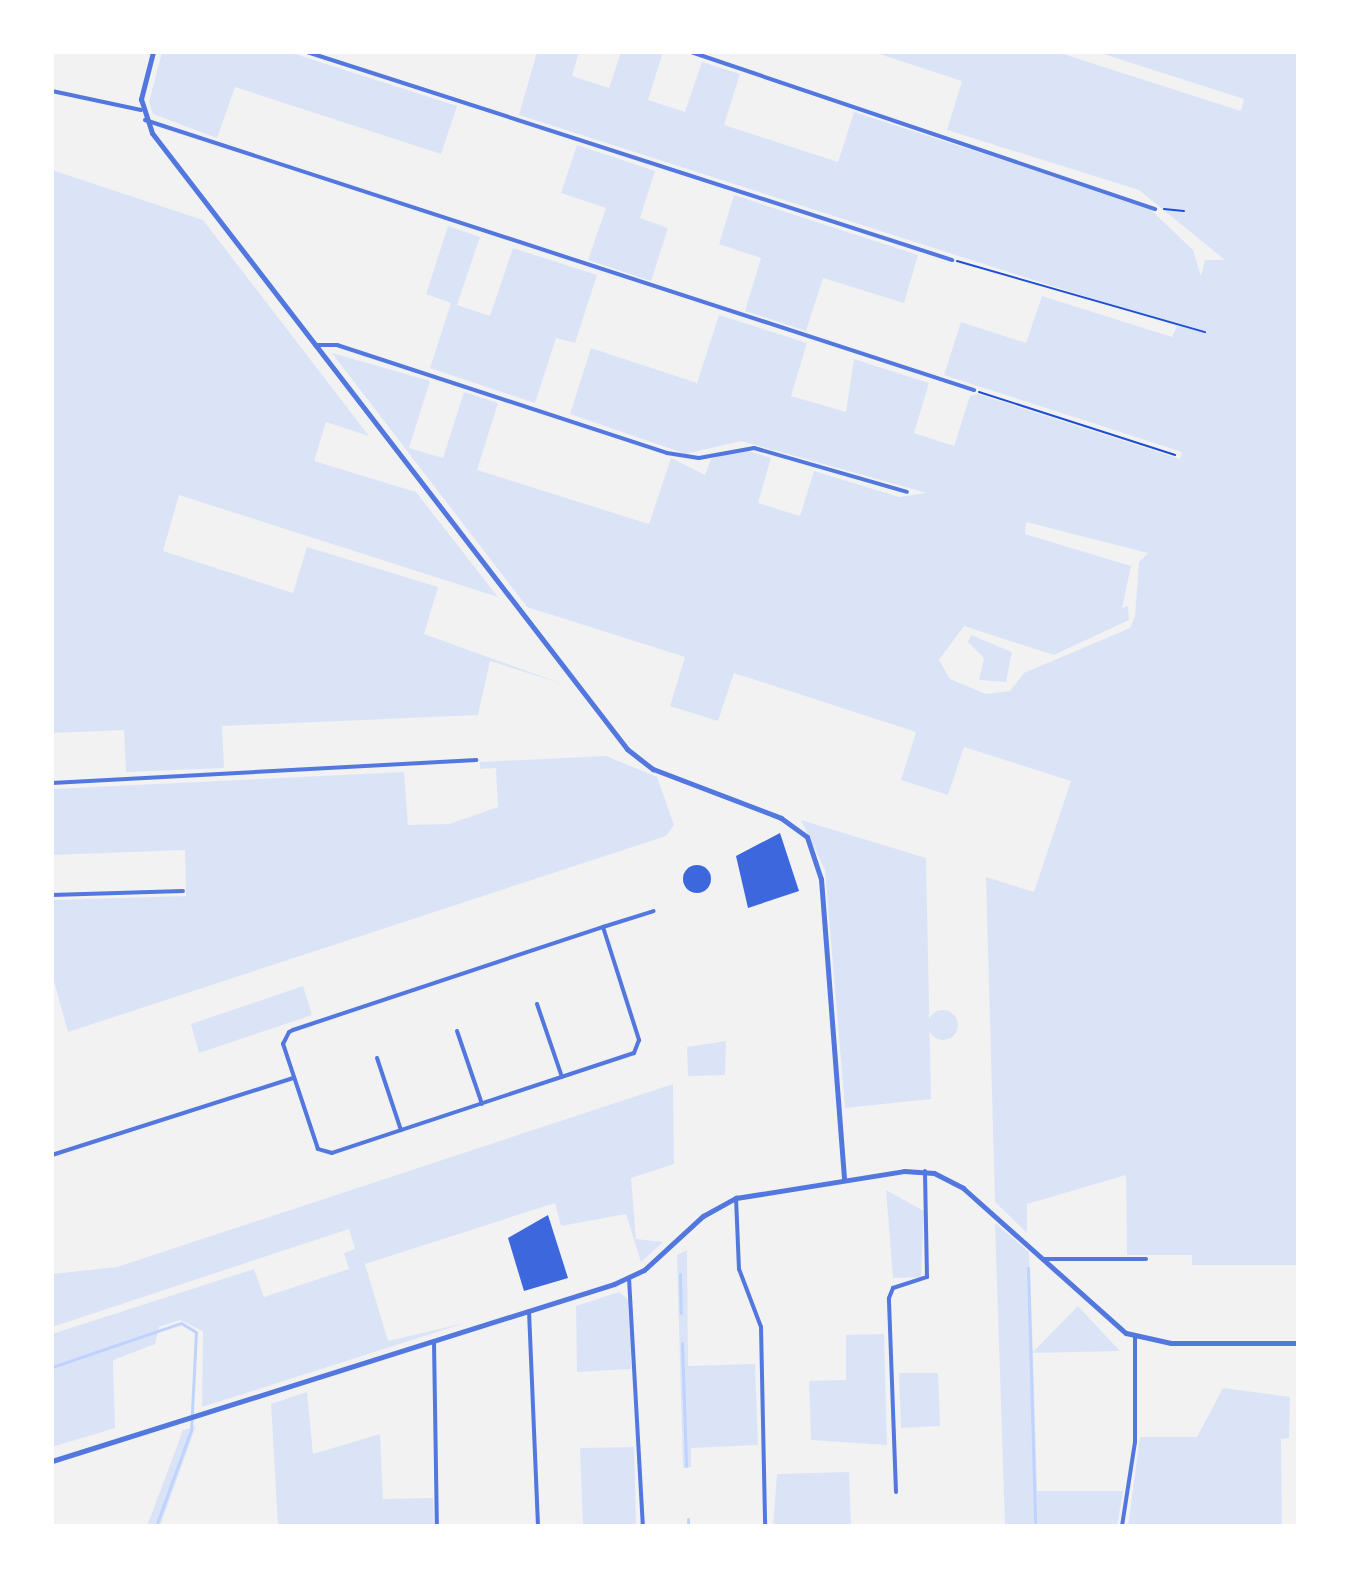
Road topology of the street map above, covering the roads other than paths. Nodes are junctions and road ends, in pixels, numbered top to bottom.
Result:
1 (153, 52) edge
2 (307, 52) edge
3 (691, 52) edge
4 (52, 91) edge
5 (141, 110) junction
6 (145, 120) junction
7 (1155, 209) road end
8 (952, 260) road end
9 (315, 345) junction
10 (974, 390) road end
11 (907, 492) dead end
12 (476, 760) dead end
13 (52, 783) edge
14 (183, 891) dead end
15 (52, 895) edge
16 (654, 911) dead end
17 (603, 927) junction
18 (537, 1004) dead end
19 (457, 1031) dead end
20 (377, 1058) dead end
21 (562, 1077) junction
22 (294, 1078) junction
23 (482, 1104) junction
24 (401, 1130) junction
25 (52, 1155) edge
26 (925, 1171) junction
27 (844, 1180) junction
28 (736, 1198) junction
29 (1044, 1259) junction
30 (1146, 1259) dead end
31 (629, 1278) junction
32 (529, 1311) junction
33 (1135, 1337) junction
34 (434, 1342) junction
35 (1298, 1343) edge
36 (52, 1461) edge
37 (896, 1492) dead end
38 (437, 1526) edge
39 (538, 1526) edge
40 (643, 1526) edge
41 (765, 1526) edge
42 (1122, 1526) edge

1 - 5 street
2 - 8 street
3 - 7 street
4 - 5 street
5 - 6 street
6 - 9 street
6 - 10 street
9 - 11 street
9 - 27 street
12 - 13 street
14 - 15 street
16 - 17 street
17 - 21 street
17 - 22 street
18 - 21 street
19 - 23 street
20 - 24 street
21 - 23 street
22 - 24 street
22 - 25 street
23 - 24 street
26 - 27 street
26 - 29 street
26 - 37 street
27 - 28 street
28 - 31 street
28 - 41 street
29 - 30 street
29 - 33 street
31 - 32 street
31 - 40 street
32 - 34 street
32 - 39 street
33 - 35 street
33 - 42 street
34 - 36 street
34 - 38 street

